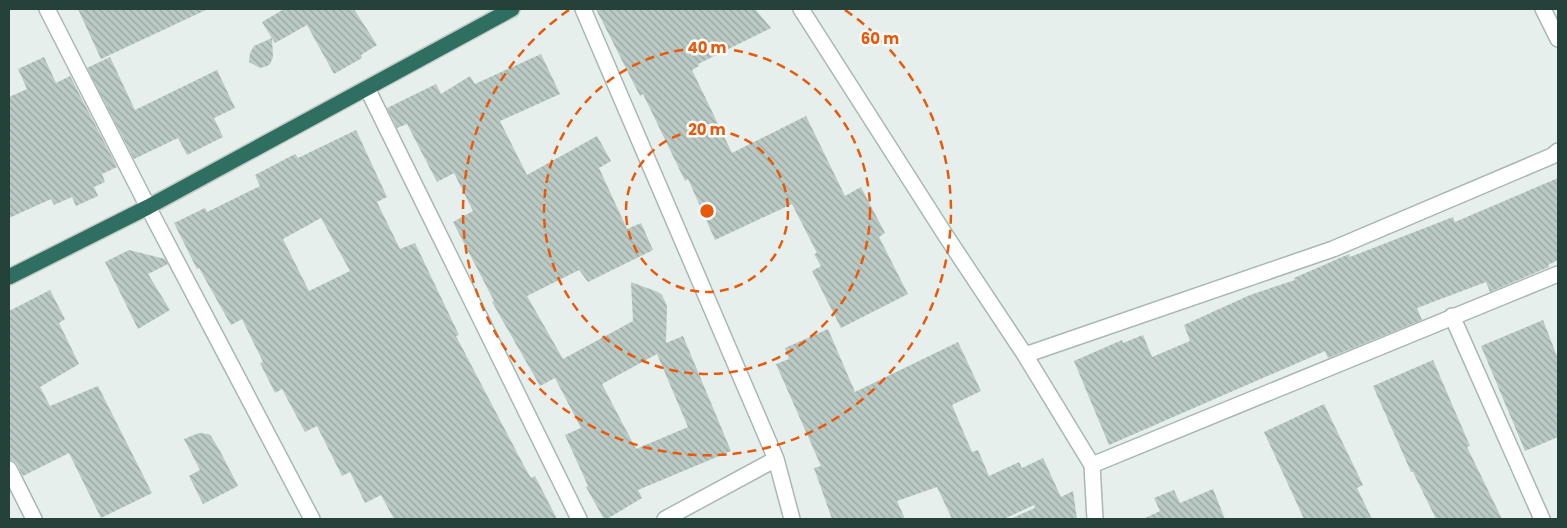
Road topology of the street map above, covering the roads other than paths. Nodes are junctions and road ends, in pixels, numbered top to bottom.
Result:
1 (47, 9) edge
2 (512, 9) edge
3 (583, 9) edge
4 (801, 9) edge
5 (1543, 9) edge
6 (1558, 39) edge
7 (367, 88) junction
8 (1558, 151) edge
9 (148, 207) junction
10 (1558, 274) edge
11 (9, 277) edge
12 (1452, 316) junction
13 (1025, 355) junction
14 (776, 459) junction
15 (1092, 465) junction
16 (9, 469) edge
17 (34, 519) edge
18 (312, 519) edge
19 (579, 519) edge
20 (665, 519) edge
21 (792, 519) edge
22 (1094, 519) edge
23 (1542, 519) edge

1 - 9 street
2 - 7 highway
3 - 14 street
4 - 13 street
5 - 6 street
7 - 9 highway
7 - 19 street
8 - 13 street
9 - 11 highway
9 - 18 street
10 - 12 street
12 - 15 street
12 - 23 street
13 - 15 street
14 - 20 street
14 - 21 street
15 - 22 street
16 - 17 street

